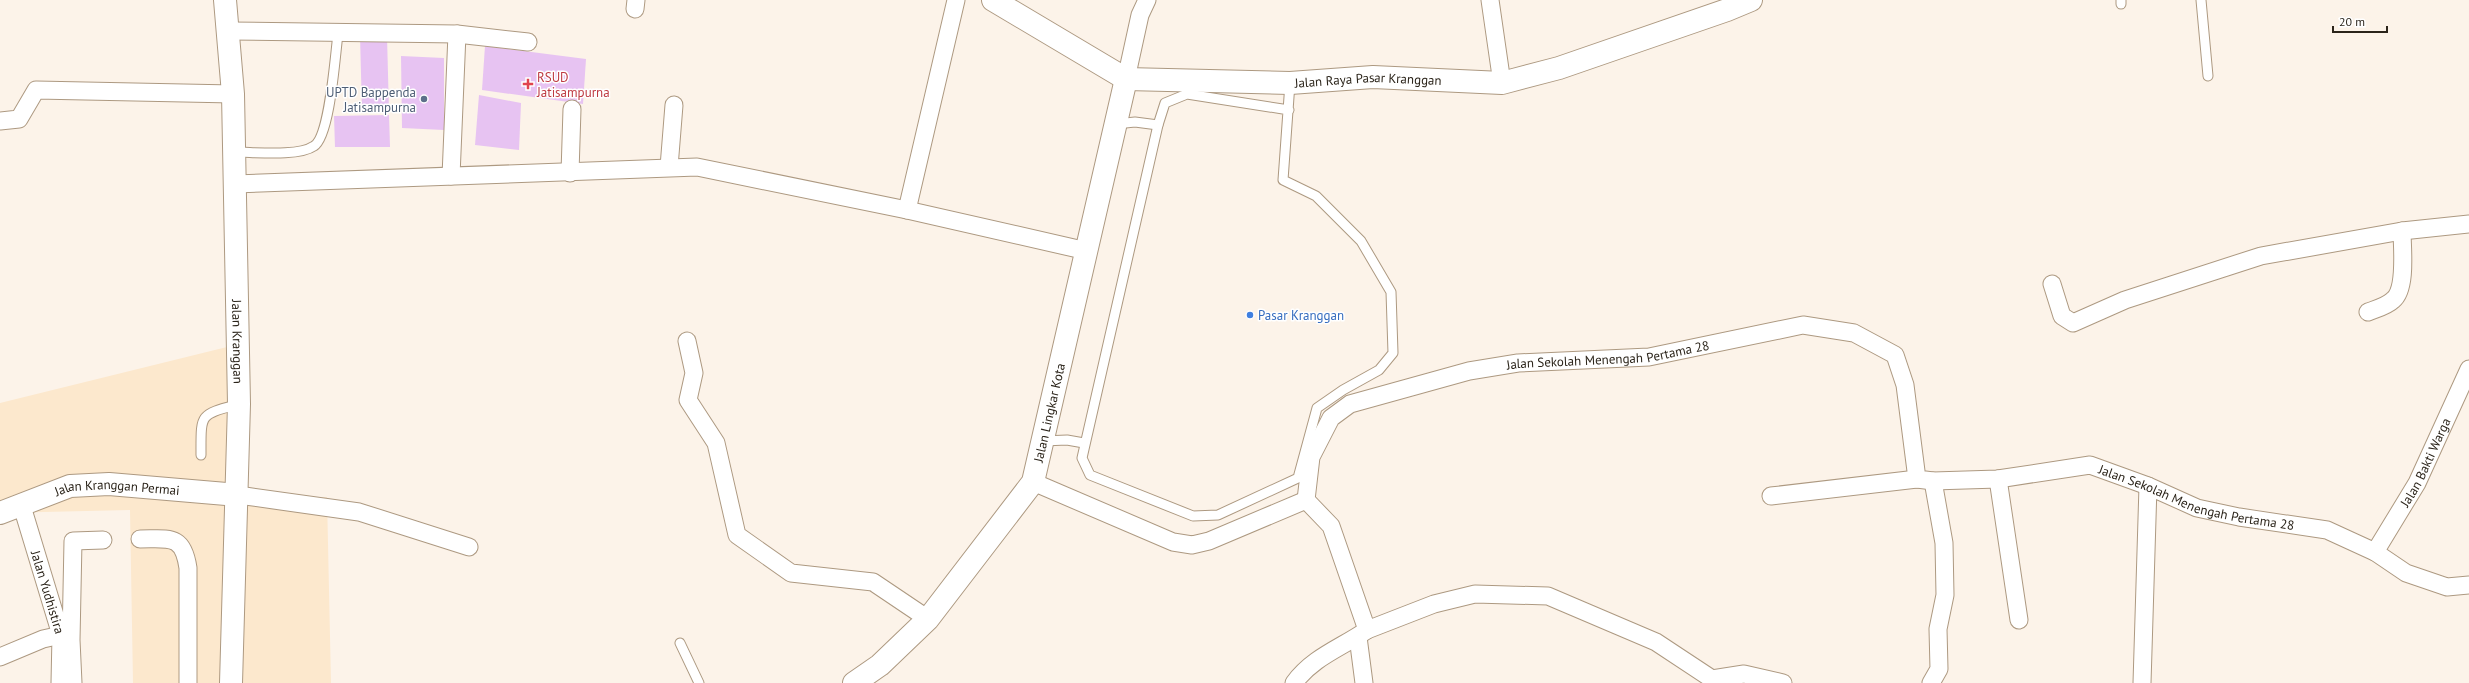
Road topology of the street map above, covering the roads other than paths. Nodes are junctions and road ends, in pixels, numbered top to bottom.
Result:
1 (225, 0) edge
2 (956, 0) edge
3 (993, 0) edge
4 (1146, 0) edge
5 (1490, 0) edge
6 (1751, 0) edge
7 (2201, 0) edge
8 (1725, 5) edge
9 (229, 31) junction
10 (338, 34) junction
11 (457, 34) junction
12 (528, 42) dead end
13 (2208, 76) dead end
14 (1126, 79) junction
15 (1290, 83) junction
16 (1502, 83) junction
17 (233, 94) junction
18 (674, 105) dead end
19 (572, 109) dead end
20 (1289, 110) junction
21 (0, 121) edge
22 (1116, 124) junction
23 (1158, 125) junction
24 (235, 152) junction
25 (669, 167) junction
26 (570, 173) junction
27 (451, 176) junction
28 (234, 184) junction
29 (907, 210) junction
30 (2469, 224) edge
31 (2402, 231) junction
32 (1087, 251) junction
33 (2052, 284) dead end
34 (2368, 312) dead end
35 (687, 341) dead end
36 (2469, 369) edge
37 (239, 404) junction
38 (1042, 441) junction
39 (1084, 443) junction
40 (201, 455) dead end
41 (1998, 479) junction
42 (1925, 480) junction
43 (1033, 482) junction
44 (2148, 486) junction
45 (238, 495) junction
46 (1771, 496) dead end
47 (1306, 500) junction
48 (21, 503) junction
49 (0, 513) edge
50 (140, 539) dead end
51 (103, 540) dead end
52 (469, 547) dead end
53 (2375, 552) junction
54 (2469, 585) edge
55 (928, 619) junction
56 (2019, 620) dead end
57 (1362, 633) junction
58 (61, 635) junction
59 (680, 643) dead end
60 (0, 657) edge
61 (1712, 681) edge
62 (60, 683) edge
63 (73, 683) edge
64 (188, 683) edge
65 (231, 683) edge
66 (699, 683) edge
67 (854, 683) edge
68 (1294, 683) edge
69 (1364, 683) edge
70 (1783, 683) edge
71 (1931, 683) edge
72 (2142, 683) edge

1 - 9 main road, Jalan Kranggan
2 - 29 street
3 - 14 main road, Jalan Raya Pasar Kranggan
4 - 14 street
5 - 16 street
6 - 8 main road, Jalan Raya Pasar Kranggan
7 - 13 lane
8 - 16 main road, Jalan Raya Pasar Kranggan
9 - 10 street
9 - 17 main road, Jalan Kranggan
10 - 11 street
10 - 24 lane
11 - 12 street
11 - 27 street
14 - 15 main road, Jalan Raya Pasar Kranggan
14 - 22 main road, Jalan Lingkar Kota
15 - 16 main road, Jalan Raya Pasar Kranggan
15 - 20 lane
17 - 21 street
17 - 24 main road, Jalan Kranggan
18 - 25 street
19 - 26 street
20 - 23 lane
20 - 39 lane
22 - 23 lane
22 - 32 main road, Jalan Lingkar Kota
23 - 39 lane
24 - 28 main road, Jalan Kranggan
25 - 26 street
25 - 29 street
26 - 27 street
27 - 28 street
28 - 37 main road, Jalan Kranggan
29 - 32 street
30 - 31 street
31 - 33 street
31 - 34 street
32 - 38 main road, Jalan Lingkar Kota
35 - 55 street
36 - 53 street, Jalan Bakti Warga
37 - 40 lane
37 - 45 main road, Jalan Kranggan
38 - 39 lane
38 - 43 main road, Jalan Lingkar Kota
41 - 42 street, Jalan Sekolah Menengah Pertama 28
41 - 44 street, Jalan Sekolah Menengah Pertama 28
41 - 56 street
42 - 46 street
42 - 47 street, Jalan Sekolah Menengah Pertama 28
42 - 71 street
43 - 47 street
43 - 55 main road, Jalan Lingkar Kota
44 - 53 street, Jalan Sekolah Menengah Pertama 28
44 - 72 street
45 - 48 main road, Jalan Kranggan Permai
45 - 52 street
45 - 65 main road, Jalan Kranggan
47 - 57 street
48 - 49 main road, Jalan Kranggan Permai
48 - 58 street, Jalan Yudhistira
50 - 64 street
51 - 63 street
53 - 54 street, Jalan Sekolah Menengah Pertama 28
55 - 67 main road, Jalan Lingkar Kota
57 - 61 street
57 - 68 street
57 - 69 street
58 - 60 street
58 - 62 street, Jalan Yudhistira
59 - 66 lane
61 - 70 street

